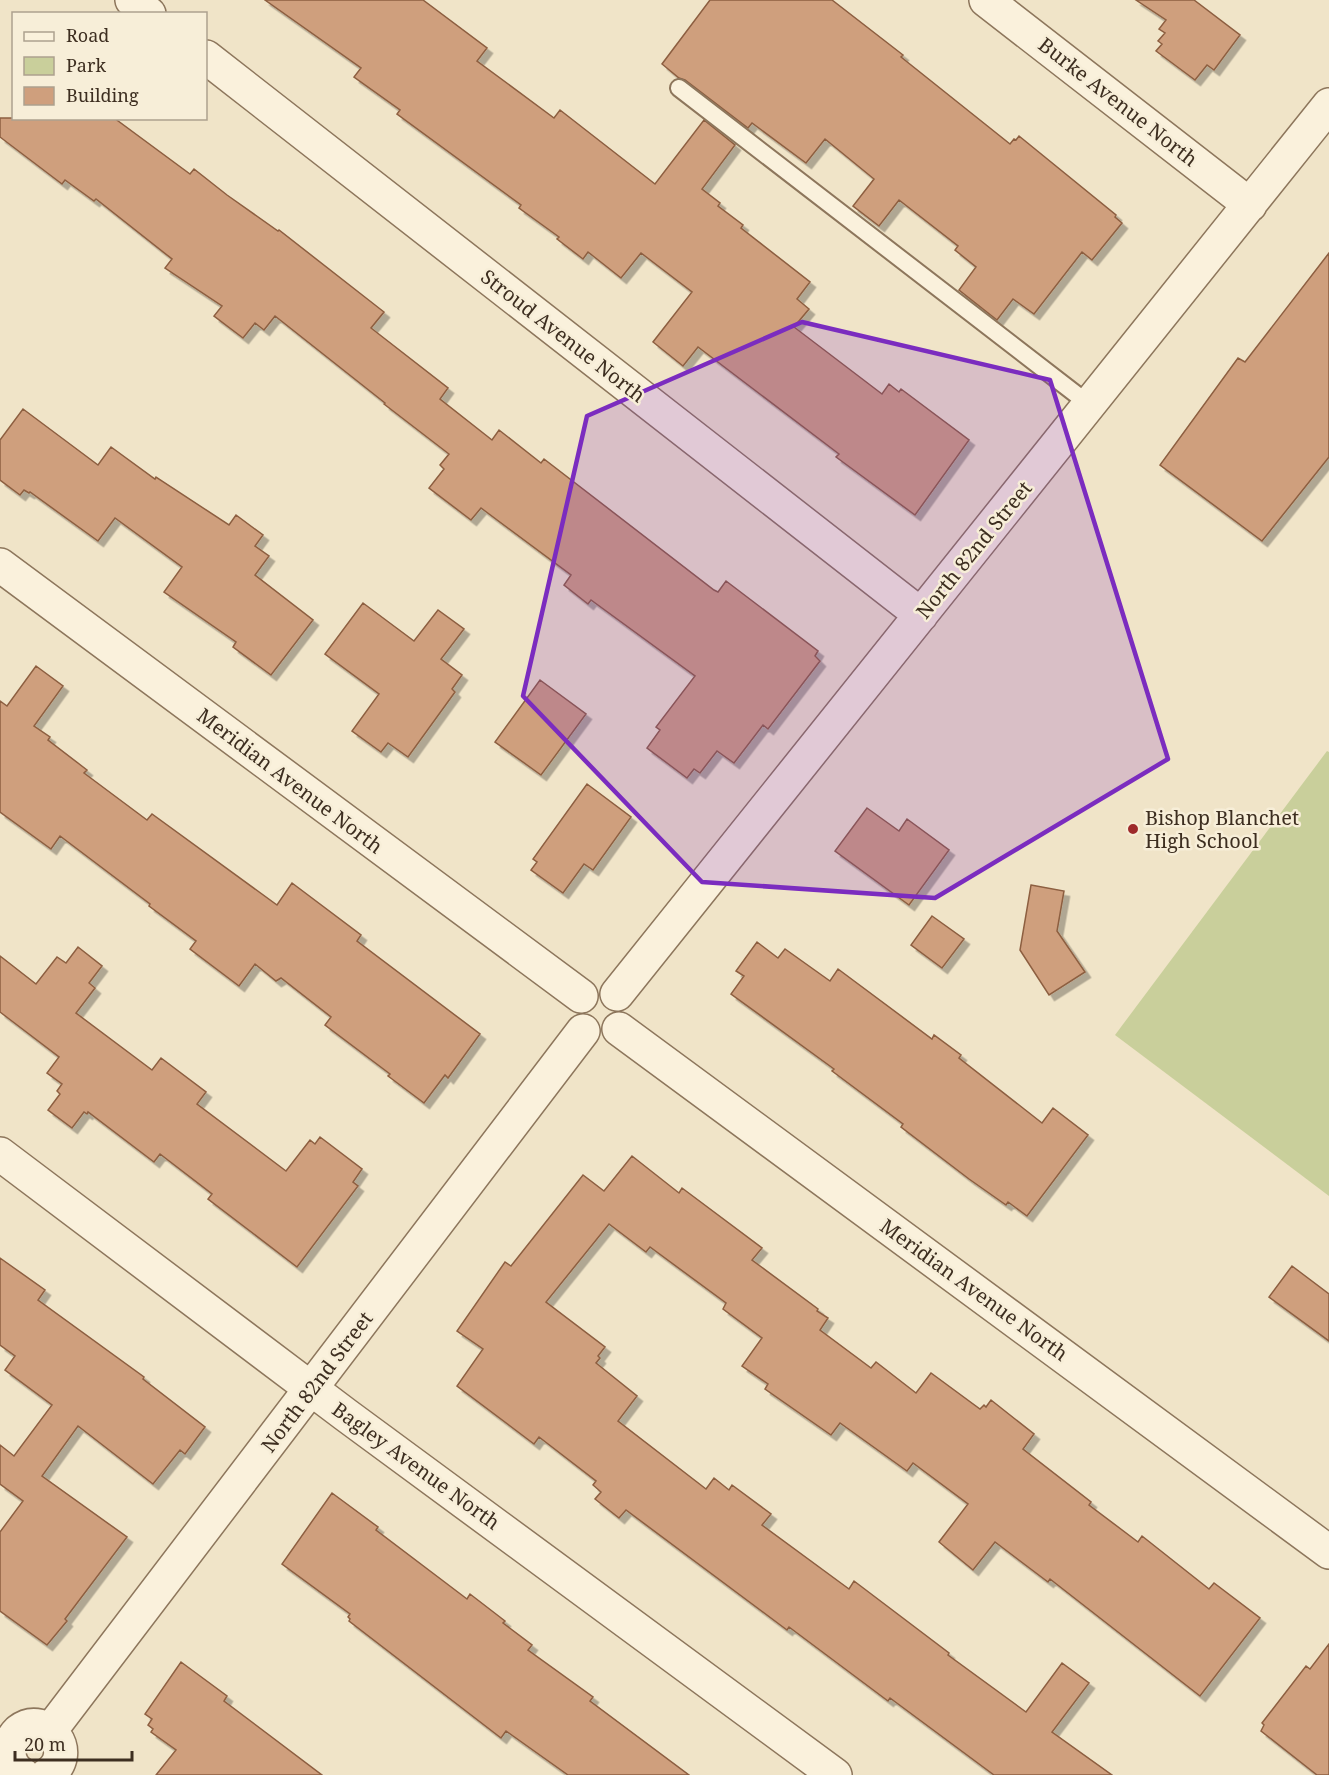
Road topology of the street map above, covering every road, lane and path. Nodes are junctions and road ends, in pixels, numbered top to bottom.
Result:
1 (132, 0) edge
2 (986, 0) edge
3 (147, 12) edge
4 (207, 58) edge
5 (679, 88) dead end
6 (1329, 105) edge
7 (1250, 205) junction
8 (1090, 405) junction
9 (0, 565) edge
10 (921, 615) junction
11 (617, 994) junction
12 (580, 996) junction
13 (619, 1029) junction
14 (583, 1031) junction
15 (0, 1154) edge
16 (312, 1389) junction
17 (1329, 1552) edge
18 (7, 1731) edge
19 (50, 1731) junction
20 (36, 1774) edge
21 (835, 1775) edge

1 - 3 street
2 - 7 street, Burke Avenue North
4 - 10 street, Stroud Avenue North
5 - 8 lane
6 - 7 street, North 82nd Street
7 - 8 street, North 82nd Street
8 - 10 street, North 82nd Street
9 - 12 street, Meridian Avenue North
10 - 11 street, North 82nd Street
11 - 12 street
11 - 13 street
12 - 14 street
13 - 14 street
13 - 17 street, Meridian Avenue North
14 - 16 street, North 82nd Street
15 - 16 street, Bagley Avenue North
16 - 19 street, North 82nd Street
16 - 21 street, Bagley Avenue North
18 - 19 street
18 - 20 street
19 - 20 street

